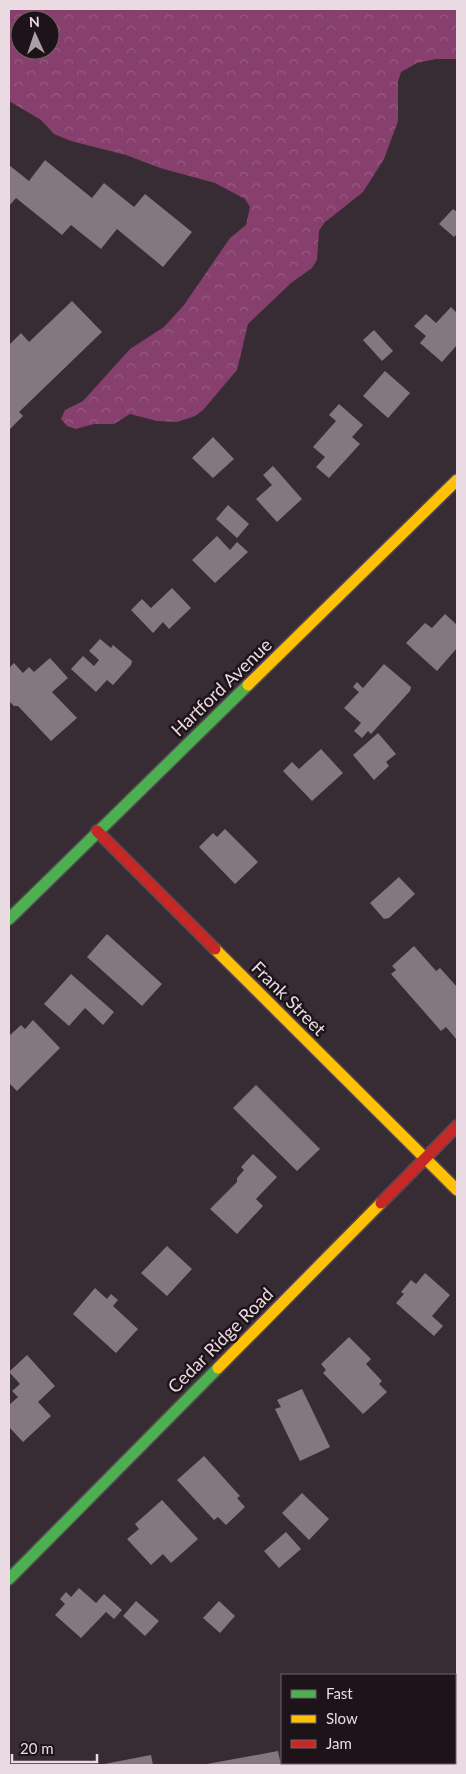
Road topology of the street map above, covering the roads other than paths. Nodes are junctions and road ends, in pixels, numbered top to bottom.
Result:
1 (457, 480) edge
2 (98, 831) junction
3 (9, 919) edge
4 (457, 1126) edge
5 (425, 1158) junction
6 (457, 1190) edge
7 (9, 1579) edge

1 - 2 street, Hartford Avenue
2 - 3 street, Hartford Avenue
2 - 5 street, Frank Street
4 - 5 street, Cedar Ridge Road
5 - 6 street, Frank Street
5 - 7 street, Cedar Ridge Road

